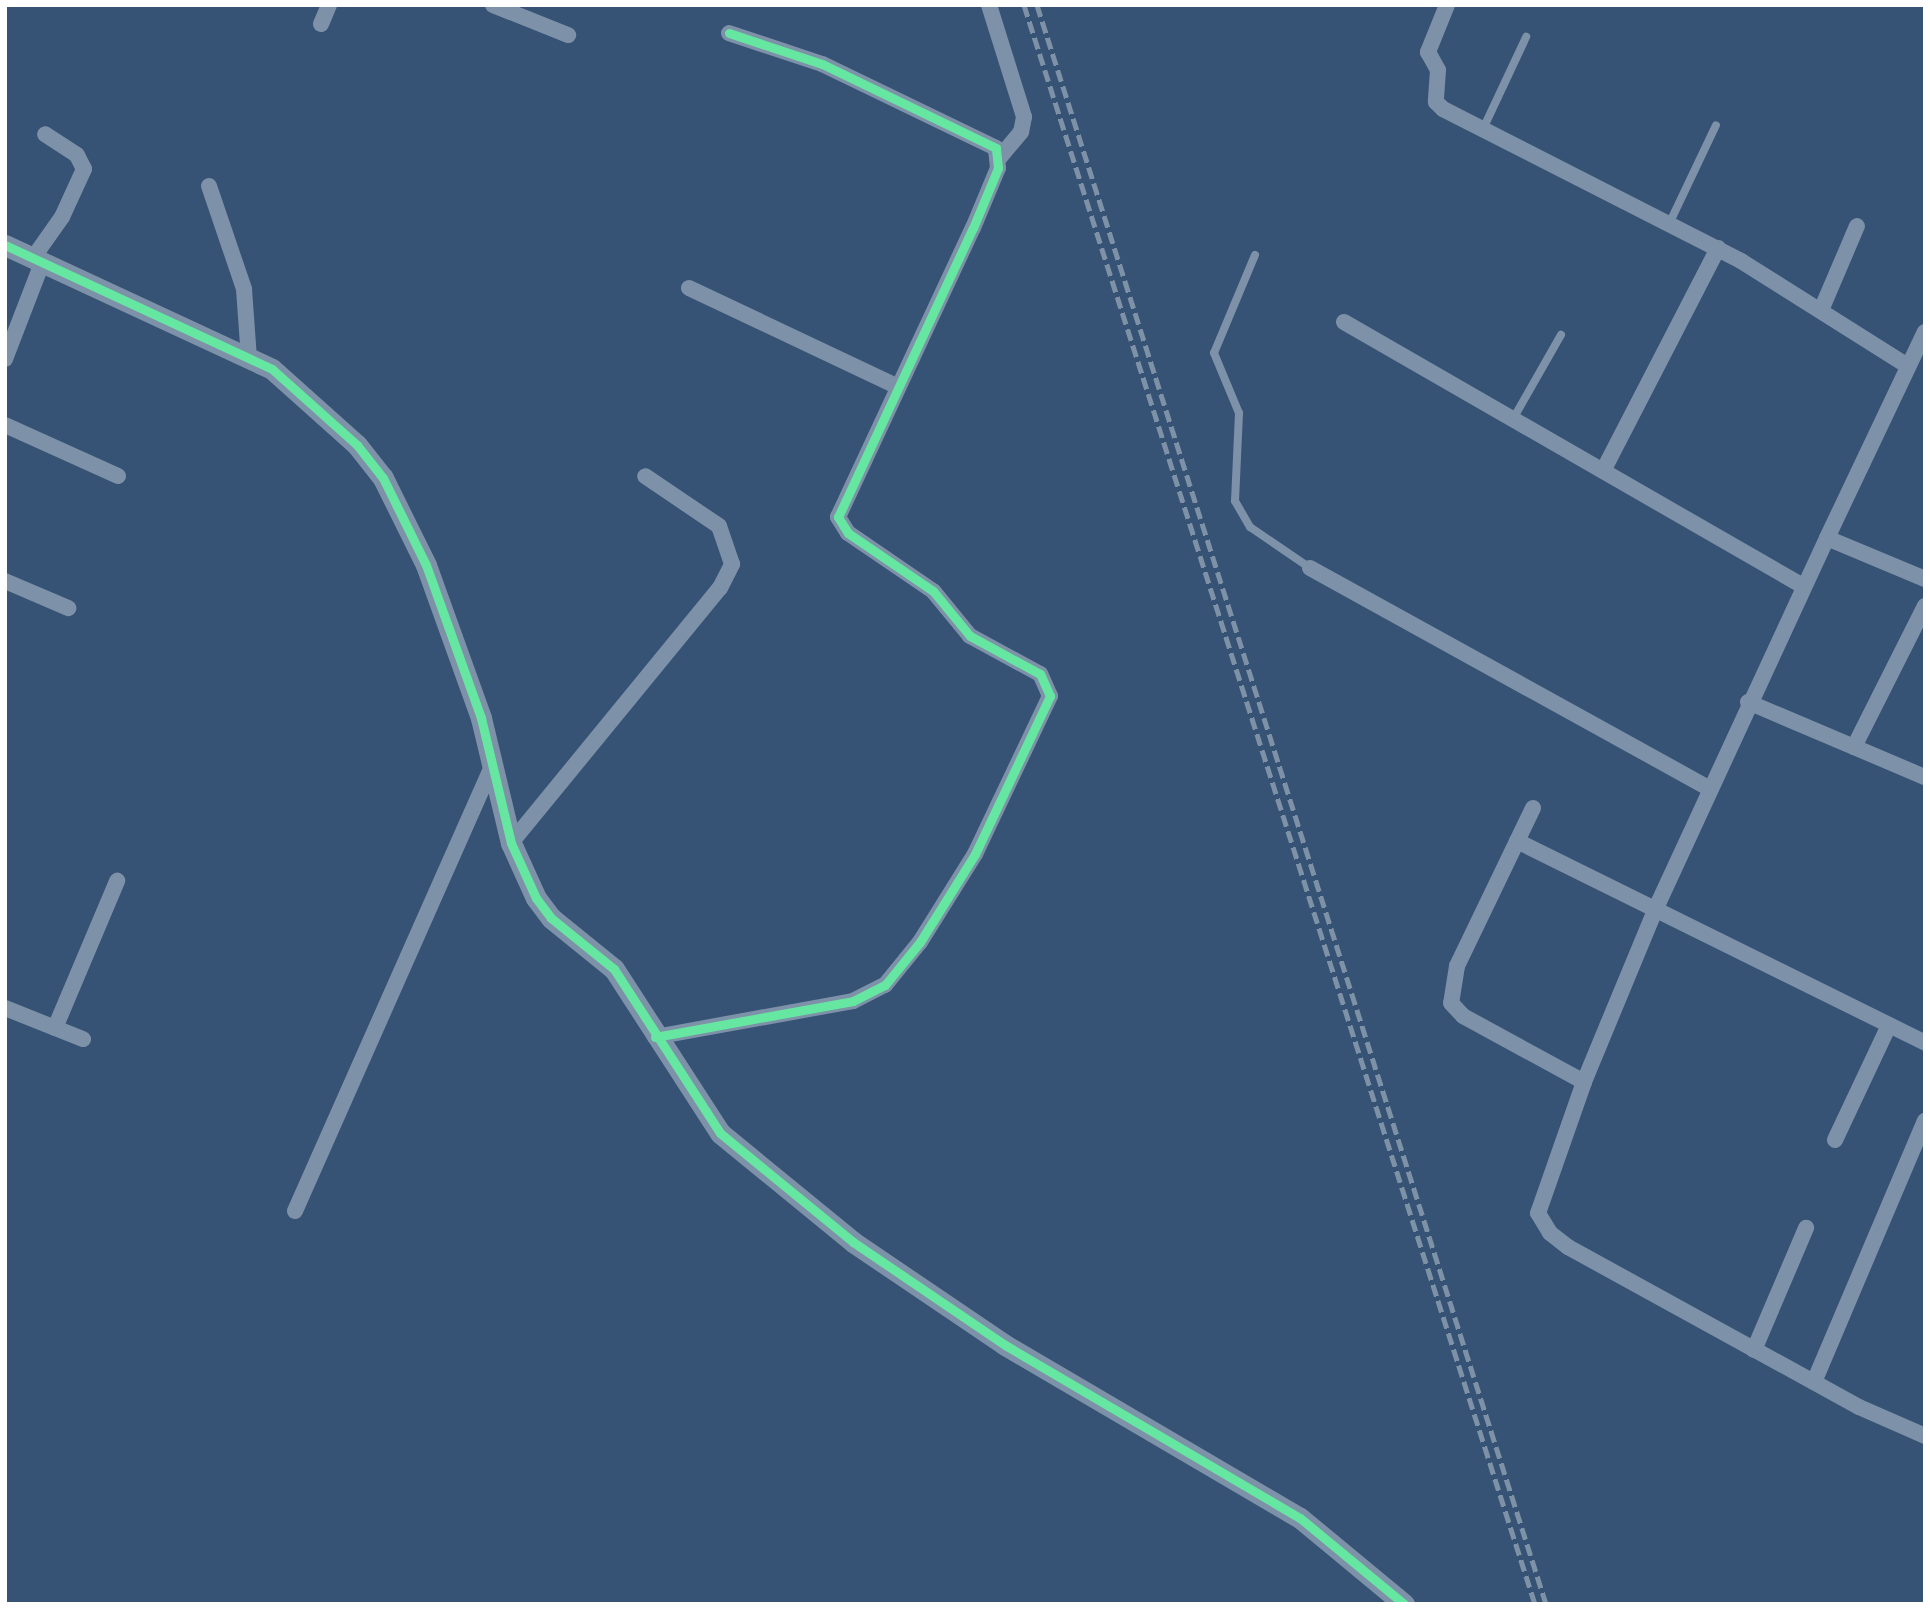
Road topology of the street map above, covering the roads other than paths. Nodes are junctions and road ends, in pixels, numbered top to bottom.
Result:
1 (329, 5) edge
2 (493, 5) edge
3 (989, 5) edge
4 (1441, 7) edge
5 (321, 24) dead end
6 (729, 33) dead end
7 (569, 35) dead end
8 (1526, 37) dead end
9 (1716, 125) dead end
10 (1483, 129) junction
11 (46, 134) dead end
12 (1000, 157) junction
13 (209, 186) dead end
14 (1670, 222) junction
15 (1857, 226) dead end
16 (5, 245) edge
17 (1718, 248) junction
18 (1255, 255) dead end
19 (38, 260) junction
20 (689, 288) dead end
21 (1822, 308) junction
22 (1344, 322) dead end
23 (1925, 332) edge
24 (1561, 335) dead end
25 (249, 358) junction
26 (5, 359) edge
27 (1908, 366) junction
28 (898, 387) junction
29 (1513, 419) junction
30 (5, 425) edge
31 (1604, 471) junction
32 (118, 476) dead end
33 (645, 476) dead end
34 (1826, 538) junction
35 (1310, 568) joint
36 (1925, 579) edge
37 (5, 581) edge
38 (1803, 586) junction
39 (1925, 606) edge
40 (68, 608) dead end
41 (1748, 702) junction
42 (1854, 747) junction
43 (492, 767) junction
44 (1925, 777) edge
45 (1708, 788) junction
46 (1532, 808) dead end
47 (1517, 841) junction
48 (511, 844) junction
49 (117, 881) dead end
50 (1656, 908) junction
51 (5, 1008) edge
52 (1889, 1026) junction
53 (55, 1028) junction
54 (655, 1037) junction
55 (83, 1039) dead end
56 (1920, 1040) edge
57 (1584, 1082) junction
58 (1925, 1121) edge
59 (1835, 1140) dead end
60 (295, 1211) dead end
61 (1806, 1228) dead end
62 (1754, 1350) junction
63 (1814, 1382) junction
64 (1925, 1436) edge
65 (1404, 1604) edge

1 - 5 street
2 - 7 street
3 - 12 street
4 - 10 street
6 - 12 street
8 - 10 lane
9 - 14 lane
10 - 14 street
11 - 19 street
12 - 28 street
13 - 25 street
14 - 17 street
15 - 21 street
16 - 19 street
17 - 21 street
17 - 31 street
18 - 35 lane
19 - 25 street
19 - 26 street
20 - 28 street
21 - 27 street
22 - 29 street
23 - 27 street
24 - 29 lane
25 - 43 street
27 - 34 street
28 - 54 street
29 - 31 street
30 - 32 street
31 - 38 street
33 - 48 street
34 - 36 street
34 - 38 street
35 - 45 street
37 - 40 street
38 - 41 street
39 - 42 street
41 - 42 street
41 - 45 street
42 - 44 street
43 - 48 street
43 - 60 street
45 - 50 street
46 - 47 street
47 - 50 street
47 - 57 street
48 - 54 street
49 - 53 street
50 - 52 street
50 - 57 street
51 - 53 street
52 - 56 street
52 - 59 street
53 - 55 street
54 - 65 street
57 - 62 street
58 - 63 street
61 - 62 street
62 - 63 street
63 - 64 street

